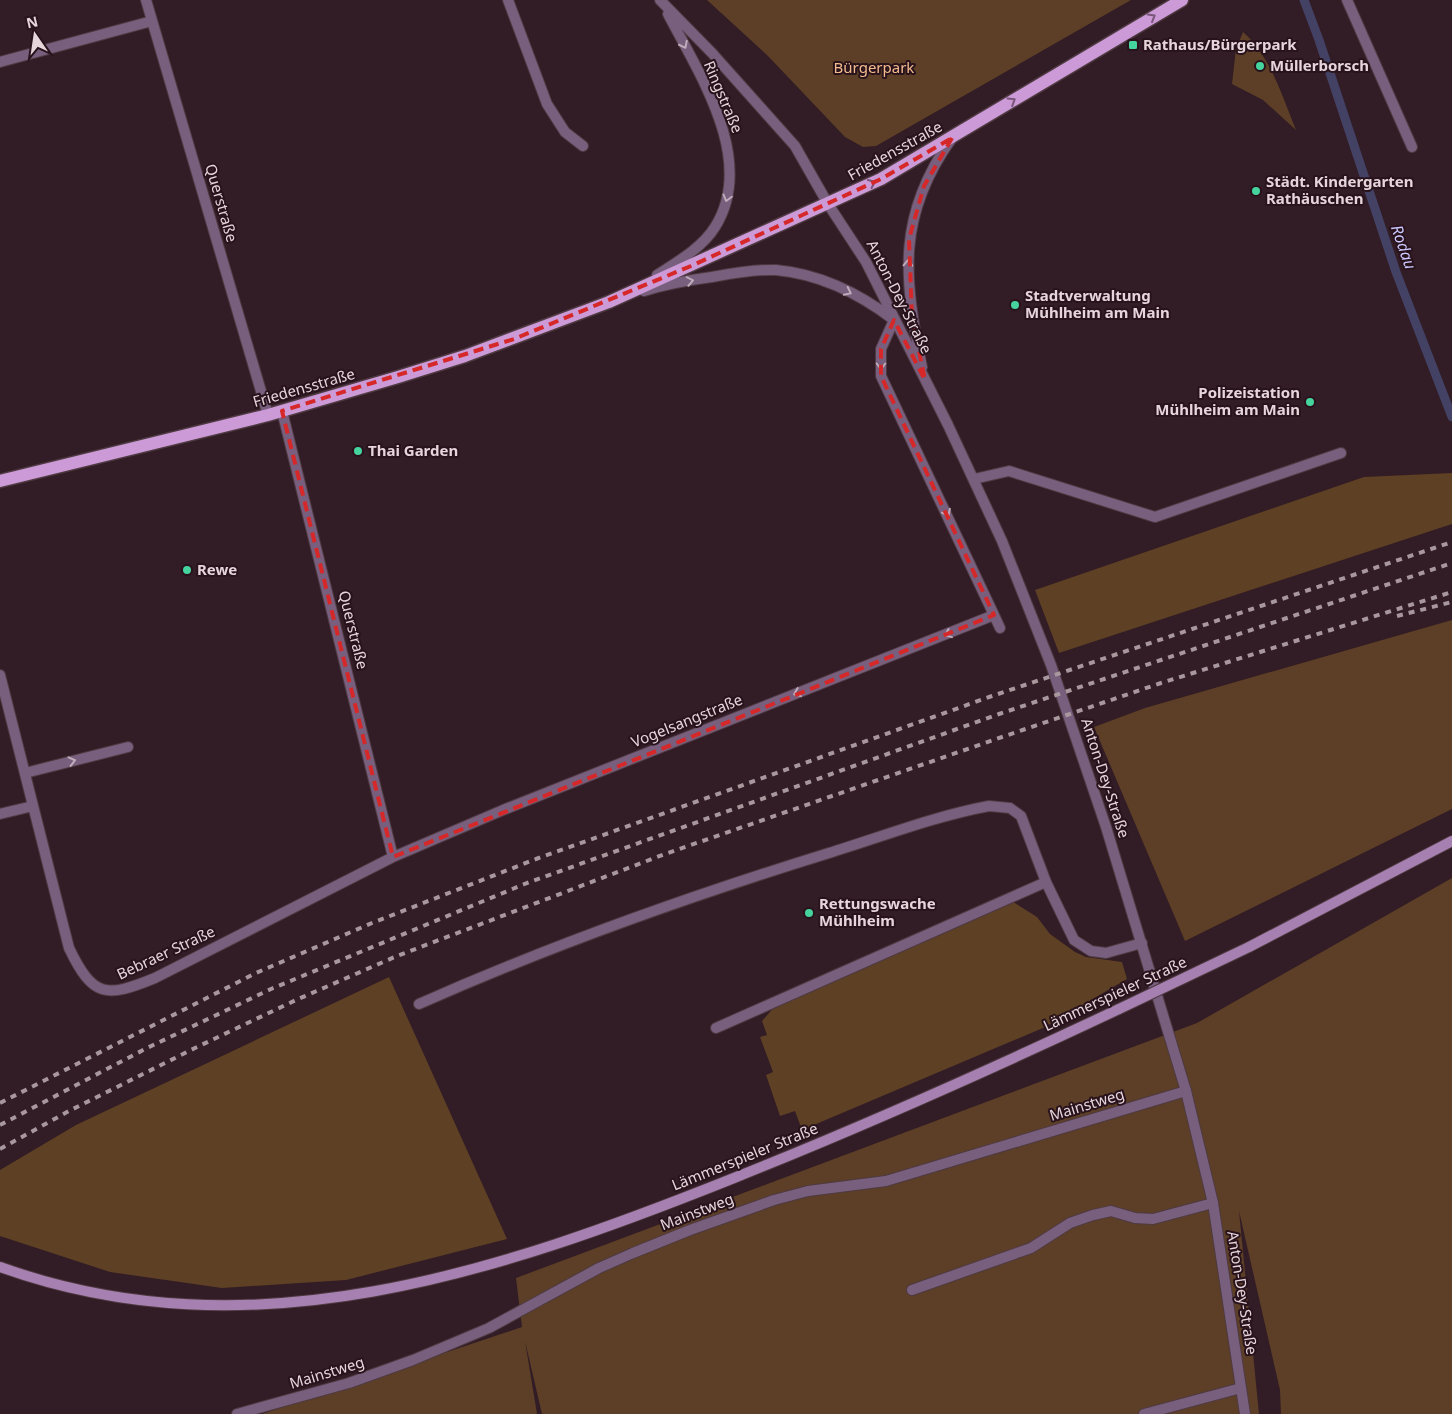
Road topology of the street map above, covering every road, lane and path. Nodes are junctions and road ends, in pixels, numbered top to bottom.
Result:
1 (146, 0) edge
2 (508, 0) edge
3 (1182, 0) edge
4 (1347, 0) edge
5 (661, 1) edge
6 (152, 21) junction
7 (0, 62) edge
8 (952, 138) junction
9 (583, 146) dead end
10 (1412, 147) dead end
11 (828, 204) junction
12 (609, 302) junction
13 (894, 320) junction
14 (925, 380) junction
15 (282, 411) junction
16 (268, 415) junction
17 (1341, 453) dead end
18 (974, 479) junction
19 (0, 481) edge
20 (994, 616) junction
21 (1000, 628) dead end
22 (0, 675) edge
23 (128, 747) dead end
24 (25, 773) junction
25 (33, 806) junction
26 (0, 814) edge
27 (1452, 841) edge
28 (393, 857) junction
29 (1046, 882) junction
30 (1142, 943) junction
31 (419, 1004) dead end
32 (716, 1028) dead end
33 (1186, 1091) junction
34 (1213, 1203) junction
35 (0, 1267) edge
36 (912, 1290) dead end
37 (1241, 1388) junction
38 (237, 1414) edge
39 (1144, 1414) edge
40 (1245, 1414) edge

1 - 6 street, Querstraße
2 - 9 street
8 -> 3 main road, Friedensstraße
4 - 10 street
5 - 11 street, Ringstraße
5 -> 12 street, Ringstraße
6 - 7 street
6 - 16 street, Querstraße
11 -> 8 main road, Friedensstraße
14 -> 8 street, Anton-Dey-Straße
11 - 12 main road, Friedensstraße
11 - 13 street, Anton-Dey-Straße
12 -> 13 street, Friedensstraße
12 - 15 main road, Friedensstraße
13 - 14 street, Anton-Dey-Straße
13 -> 20 street
14 - 18 street, Anton-Dey-Straße
15 - 16 main road, Friedensstraße
15 - 28 street, Querstraße
16 - 19 main road, Friedensstraße
17 - 18 street
18 - 30 street, Anton-Dey-Straße
20 - 21 street
20 -> 28 street, Vogelsangstraße
22 - 24 street, Bebraer Straße
24 -> 23 street
24 - 25 street, Bebraer Straße
25 - 26 street
25 - 28 street, Bebraer Straße
27 - 35 main road, Lämmerspieler Straße, bridge
29 - 30 street
29 - 31 street
29 - 32 street
30 - 33 street, Anton-Dey-Straße
33 - 34 street, Anton-Dey-Straße
33 - 38 street, Mainstweg
34 - 36 street
34 - 37 street, Anton-Dey-Straße
37 - 39 street
37 - 40 street, Anton-Dey-Straße

